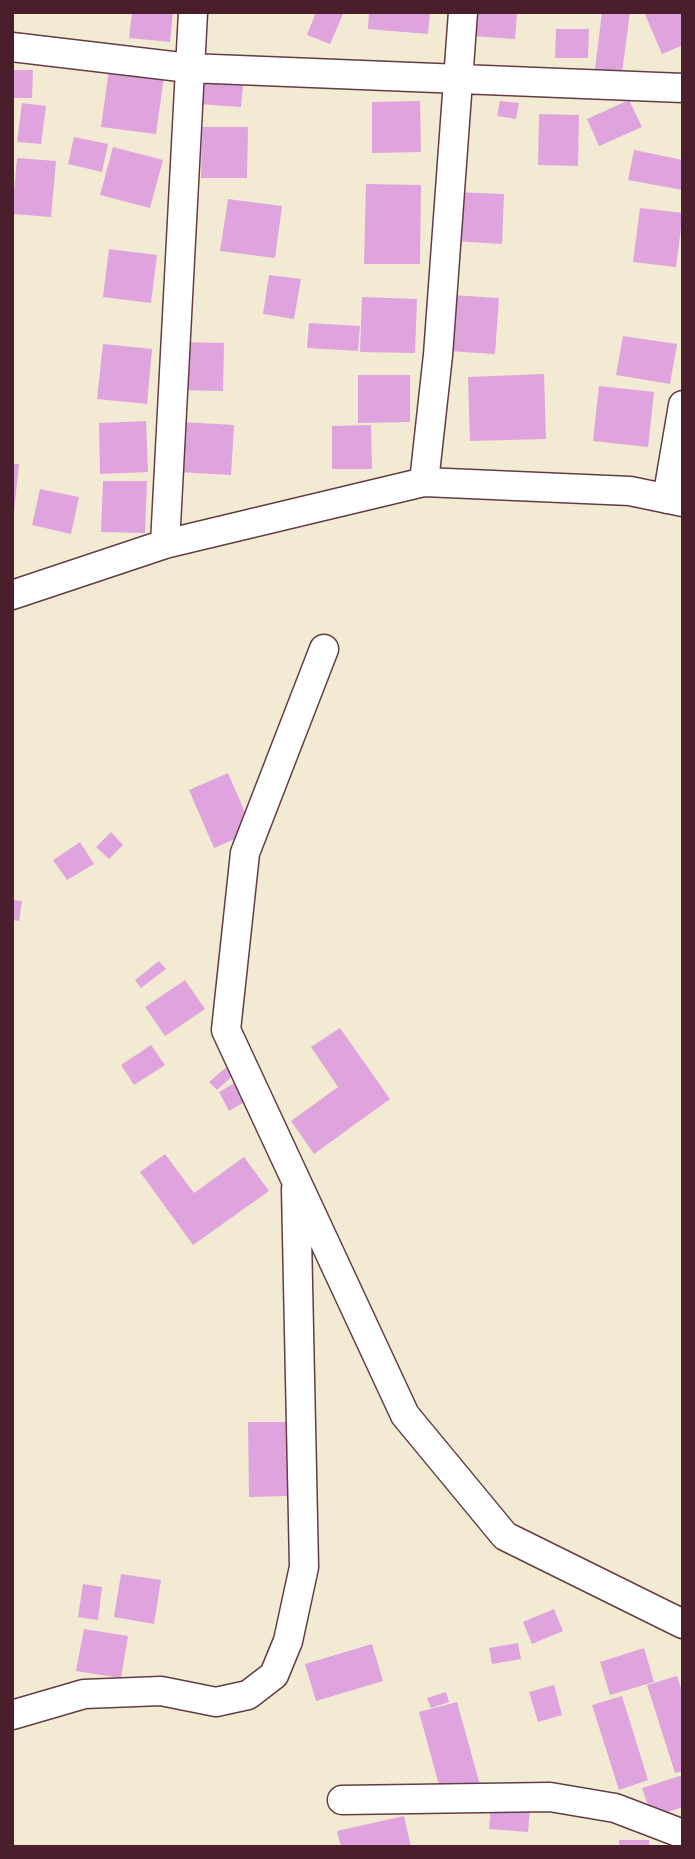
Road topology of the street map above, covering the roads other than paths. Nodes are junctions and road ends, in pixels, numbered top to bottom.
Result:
1 (193, 12) edge
2 (463, 12) edge
3 (12, 47) edge
4 (189, 68) junction
5 (457, 79) junction
6 (683, 88) edge
7 (683, 405) edge
8 (424, 482) junction
9 (675, 500) edge
10 (165, 544) junction
11 (12, 595) edge
12 (324, 649) dead end
13 (296, 1181) junction
14 (683, 1624) edge
15 (12, 1715) edge
16 (342, 1800) dead end
17 (683, 1834) edge

1 - 4 street
2 - 5 street
3 - 4 street
4 - 5 street
4 - 10 street
5 - 6 street
5 - 8 street
7 - 9 street
8 - 9 street
8 - 10 street
10 - 11 street
12 - 13 street
13 - 14 street
13 - 15 street
16 - 17 street

